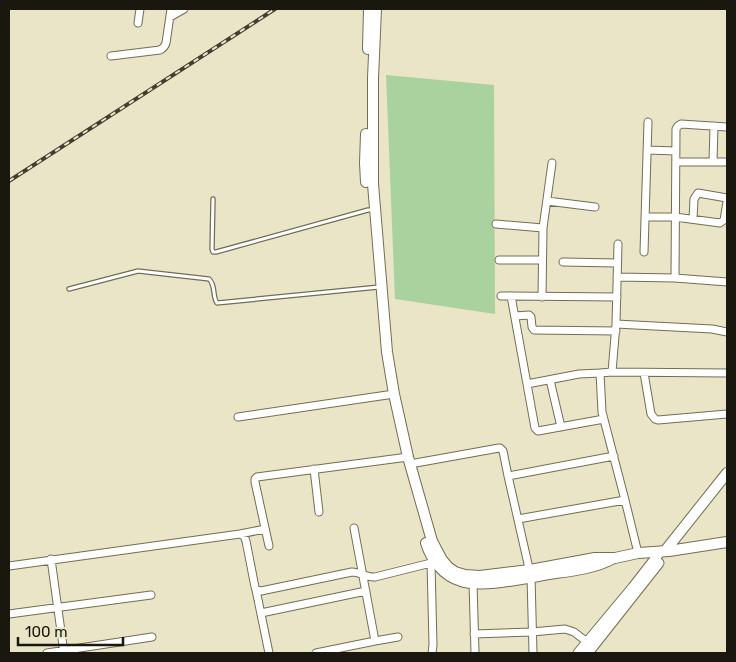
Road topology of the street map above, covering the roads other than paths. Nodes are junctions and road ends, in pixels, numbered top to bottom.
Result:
1 (140, 9) edge
2 (184, 9) edge
3 (369, 9) edge
4 (376, 9) edge
5 (170, 13) edge
6 (138, 23) dead end
7 (111, 56) dead end
8 (371, 62) junction
9 (648, 122) dead end
10 (714, 126) junction
11 (727, 127) edge
12 (647, 150) junction
13 (676, 151) junction
14 (676, 162) junction
15 (713, 162) junction
16 (727, 162) edge
17 (552, 163) dead end
18 (727, 198) edge
19 (213, 199) dead end
20 (547, 201) junction
21 (727, 202) edge
22 (595, 207) dead end
23 (371, 210) junction
24 (645, 217) junction
25 (675, 217) junction
26 (693, 219) junction
27 (496, 224) dead end
28 (543, 228) junction
29 (618, 244) dead end
30 (644, 252) dead end
31 (499, 260) dead end
32 (542, 260) junction
33 (563, 262) dead end
34 (617, 263) junction
35 (617, 277) junction
36 (676, 278) junction
37 (727, 282) edge
38 (379, 287) junction
39 (69, 289) dead end
40 (501, 296) dead end
41 (511, 296) junction
42 (542, 297) junction
43 (617, 297) junction
44 (515, 316) junction
45 (616, 327) junction
46 (727, 332) edge
47 (612, 372) junction
48 (600, 373) junction
49 (644, 373) junction
50 (727, 373) edge
51 (550, 380) junction
52 (528, 384) junction
53 (391, 395) junction
54 (727, 414) edge
55 (238, 417) dead end
56 (604, 419) junction
57 (561, 427) junction
58 (614, 456) junction
59 (406, 459) junction
60 (314, 470) junction
61 (727, 473) edge
62 (508, 476) junction
63 (625, 500) junction
64 (320, 512) dead end
65 (518, 520) junction
66 (354, 528) dead end
67 (266, 529) junction
68 (240, 534) junction
69 (727, 542) edge
70 (269, 546) dead end
71 (665, 551) junction
72 (638, 553) junction
73 (51, 559) junction
74 (436, 562) junction
75 (9, 566) edge
76 (530, 574) junction
77 (363, 575) junction
78 (473, 583) junction
79 (256, 590) junction
80 (366, 591) junction
81 (150, 595) dead end
82 (58, 607) junction
83 (261, 613) junction
84 (9, 614) edge
85 (532, 632) junction
86 (474, 634) junction
87 (152, 637) dead end
88 (398, 637) dead end
89 (375, 641) junction
90 (590, 647) edge
91 (64, 652) edge
92 (47, 653) edge
93 (269, 653) edge
94 (316, 653) edge
95 (432, 653) edge
96 (475, 653) edge
97 (533, 653) edge
98 (578, 653) edge

1 - 6 street
2 - 5 street
3 - 8 main road
4 - 8 main road
5 - 7 street
8 - 23 main road
9 - 12 street
10 - 11 street
10 - 13 street
10 - 15 street
12 - 13 street
12 - 24 street
13 - 14 street
14 - 15 street
14 - 25 street
15 - 16 street
17 - 20 street
18 - 26 street
19 - 23 lane
20 - 22 street
20 - 28 street
21 - 26 street
23 - 38 main road
24 - 25 street
24 - 30 street
25 - 26 street
25 - 36 street
27 - 28 street
28 - 32 street
29 - 34 street
31 - 32 street
32 - 42 street
33 - 34 street
34 - 35 street
35 - 36 street
35 - 43 street
36 - 37 street
38 - 39 lane
38 - 53 main road
40 - 41 street
41 - 42 street
41 - 44 street
42 - 43 street
43 - 45 street
44 - 45 street
44 - 52 street
45 - 46 street
45 - 47 street
47 - 48 street
47 - 49 street
48 - 51 street
48 - 56 street
49 - 50 street
49 - 54 street
51 - 52 street
51 - 57 street
52 - 57 street
53 - 55 street
53 - 59 main road
56 - 57 street
56 - 58 street
58 - 62 street
58 - 63 street
59 - 60 street
59 - 62 street
59 - 74 main road
60 - 64 street
60 - 67 street
61 - 71 main road
62 - 65 street
63 - 65 street
63 - 72 street
65 - 76 street
66 - 77 street
67 - 68 street
67 - 70 street
68 - 73 street
68 - 79 street
69 - 71 main road
71 - 72 main road
71 - 90 street
72 - 76 main road
73 - 75 street
73 - 82 street
74 - 76 main road
74 - 77 street
74 - 78 main road
74 - 95 street
76 - 78 main road
76 - 85 street
77 - 79 street
77 - 80 street
78 - 86 street
79 - 83 street
80 - 83 street
80 - 89 street
81 - 82 street
82 - 84 street
82 - 91 street
83 - 93 street
85 - 86 street
85 - 90 street
85 - 97 street
86 - 96 street
87 - 91 street
88 - 89 street
89 - 94 street
90 - 98 street
91 - 92 street

